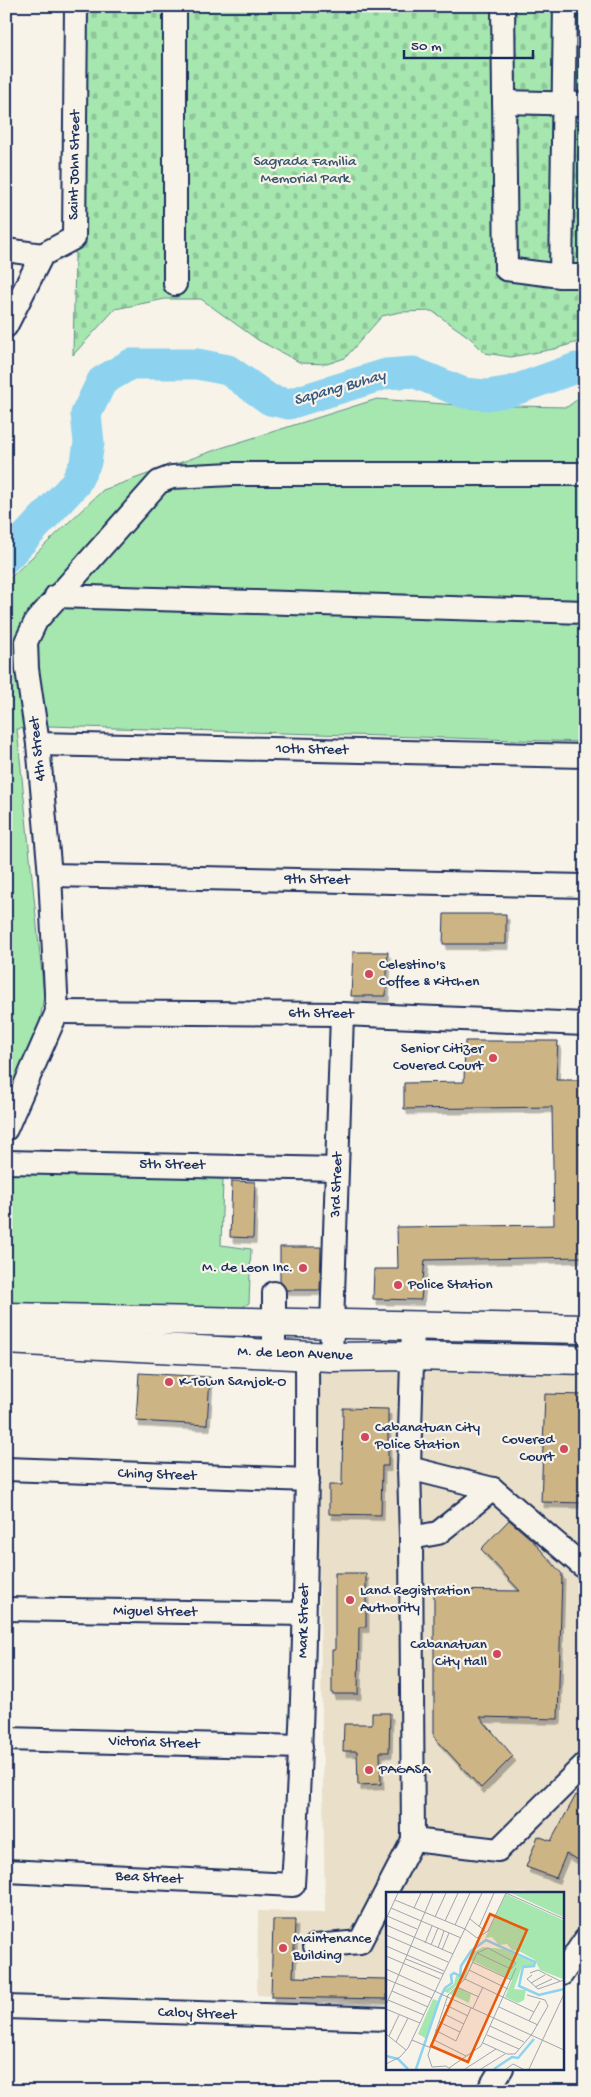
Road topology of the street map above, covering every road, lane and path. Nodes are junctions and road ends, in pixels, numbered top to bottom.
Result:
1 (76, 6) edge
2 (175, 6) edge
3 (503, 6) edge
4 (565, 6) edge
5 (504, 102) junction
6 (574, 103) edge
7 (6, 250) edge
8 (42, 255) junction
9 (561, 276) junction
10 (585, 276) edge
11 (175, 284) dead end
12 (6, 326) edge
13 (585, 474) edge
14 (56, 596) junction
15 (585, 612) edge
16 (38, 744) junction
17 (585, 756) edge
18 (50, 874) junction
19 (585, 886) edge
20 (56, 1012) junction
21 (342, 1014) junction
22 (585, 1024) edge
23 (6, 1129) edge
24 (6, 1162) edge
25 (338, 1169) junction
26 (274, 1293) dead end
27 (6, 1317) edge
28 (274, 1322) junction
29 (333, 1324) junction
30 (413, 1326) junction
31 (585, 1329) edge
32 (6, 1340) edge
33 (274, 1354) junction
34 (319, 1356) junction
35 (411, 1356) junction
36 (585, 1360) edge
37 (409, 1468) junction
38 (6, 1469) edge
39 (308, 1480) junction
40 (493, 1489) junction
41 (411, 1538) junction
42 (585, 1568) edge
43 (6, 1609) edge
44 (304, 1614) junction
45 (6, 1739) edge
46 (301, 1747) junction
47 (585, 1764) edge
48 (413, 1840) junction
49 (6, 1871) edge
50 (293, 1885) joint
51 (585, 1940) edge
52 (315, 1946) dead end
53 (564, 1971) edge
54 (6, 2007) edge
55 (386, 2019) edge
56 (501, 2070) edge
57 (488, 2091) edge

1 - 8 street, Saint John Street
2 - 11 street
3 - 5 street
4 - 6 street
5 - 6 street
5 - 9 street
6 - 9 street
7 - 8 street
8 - 12 street
9 - 10 street
13 - 14 street, 4th Street
14 - 15 street
14 - 16 street, 4th Street
16 - 17 street, 10th Street
16 - 18 street, 4th Street
18 - 19 street, 9th Street
18 - 20 street, 4th Street
20 - 21 street, 6th Street
20 - 23 street, 4th Street
21 - 22 street, 6th Street
21 - 25 street, 3rd Street
24 - 25 street, 5th Street
25 - 29 street, 3rd Street
26 - 28 street
27 - 28 main road, M. de Leon Avenue
28 - 29 main road, M. de Leon Avenue
28 - 33 street
29 - 30 main road, M. de Leon Avenue
29 - 34 street, 3rd Street
30 - 31 main road, M. de Leon Avenue
30 - 35 street
32 - 33 main road, M. de Leon Avenue
33 - 34 main road, M. de Leon Avenue
34 - 35 main road, M. de Leon Avenue
34 - 39 street, Mark Street
35 - 36 main road, M. de Leon Avenue
35 - 37 street
37 - 40 street
37 - 41 street
38 - 39 street, Ching Street
39 - 44 street, Mark Street
40 - 41 street
40 - 42 street
41 - 48 street
43 - 44 street, Miguel Street
44 - 46 street, Mark Street
45 - 46 street, Victoria Street
46 - 50 street, Mark Street
47 - 48 street
48 - 52 street
49 - 50 street, Bea Street
51 - 53 street
54 - 55 street, Caloy Street
56 - 57 street

